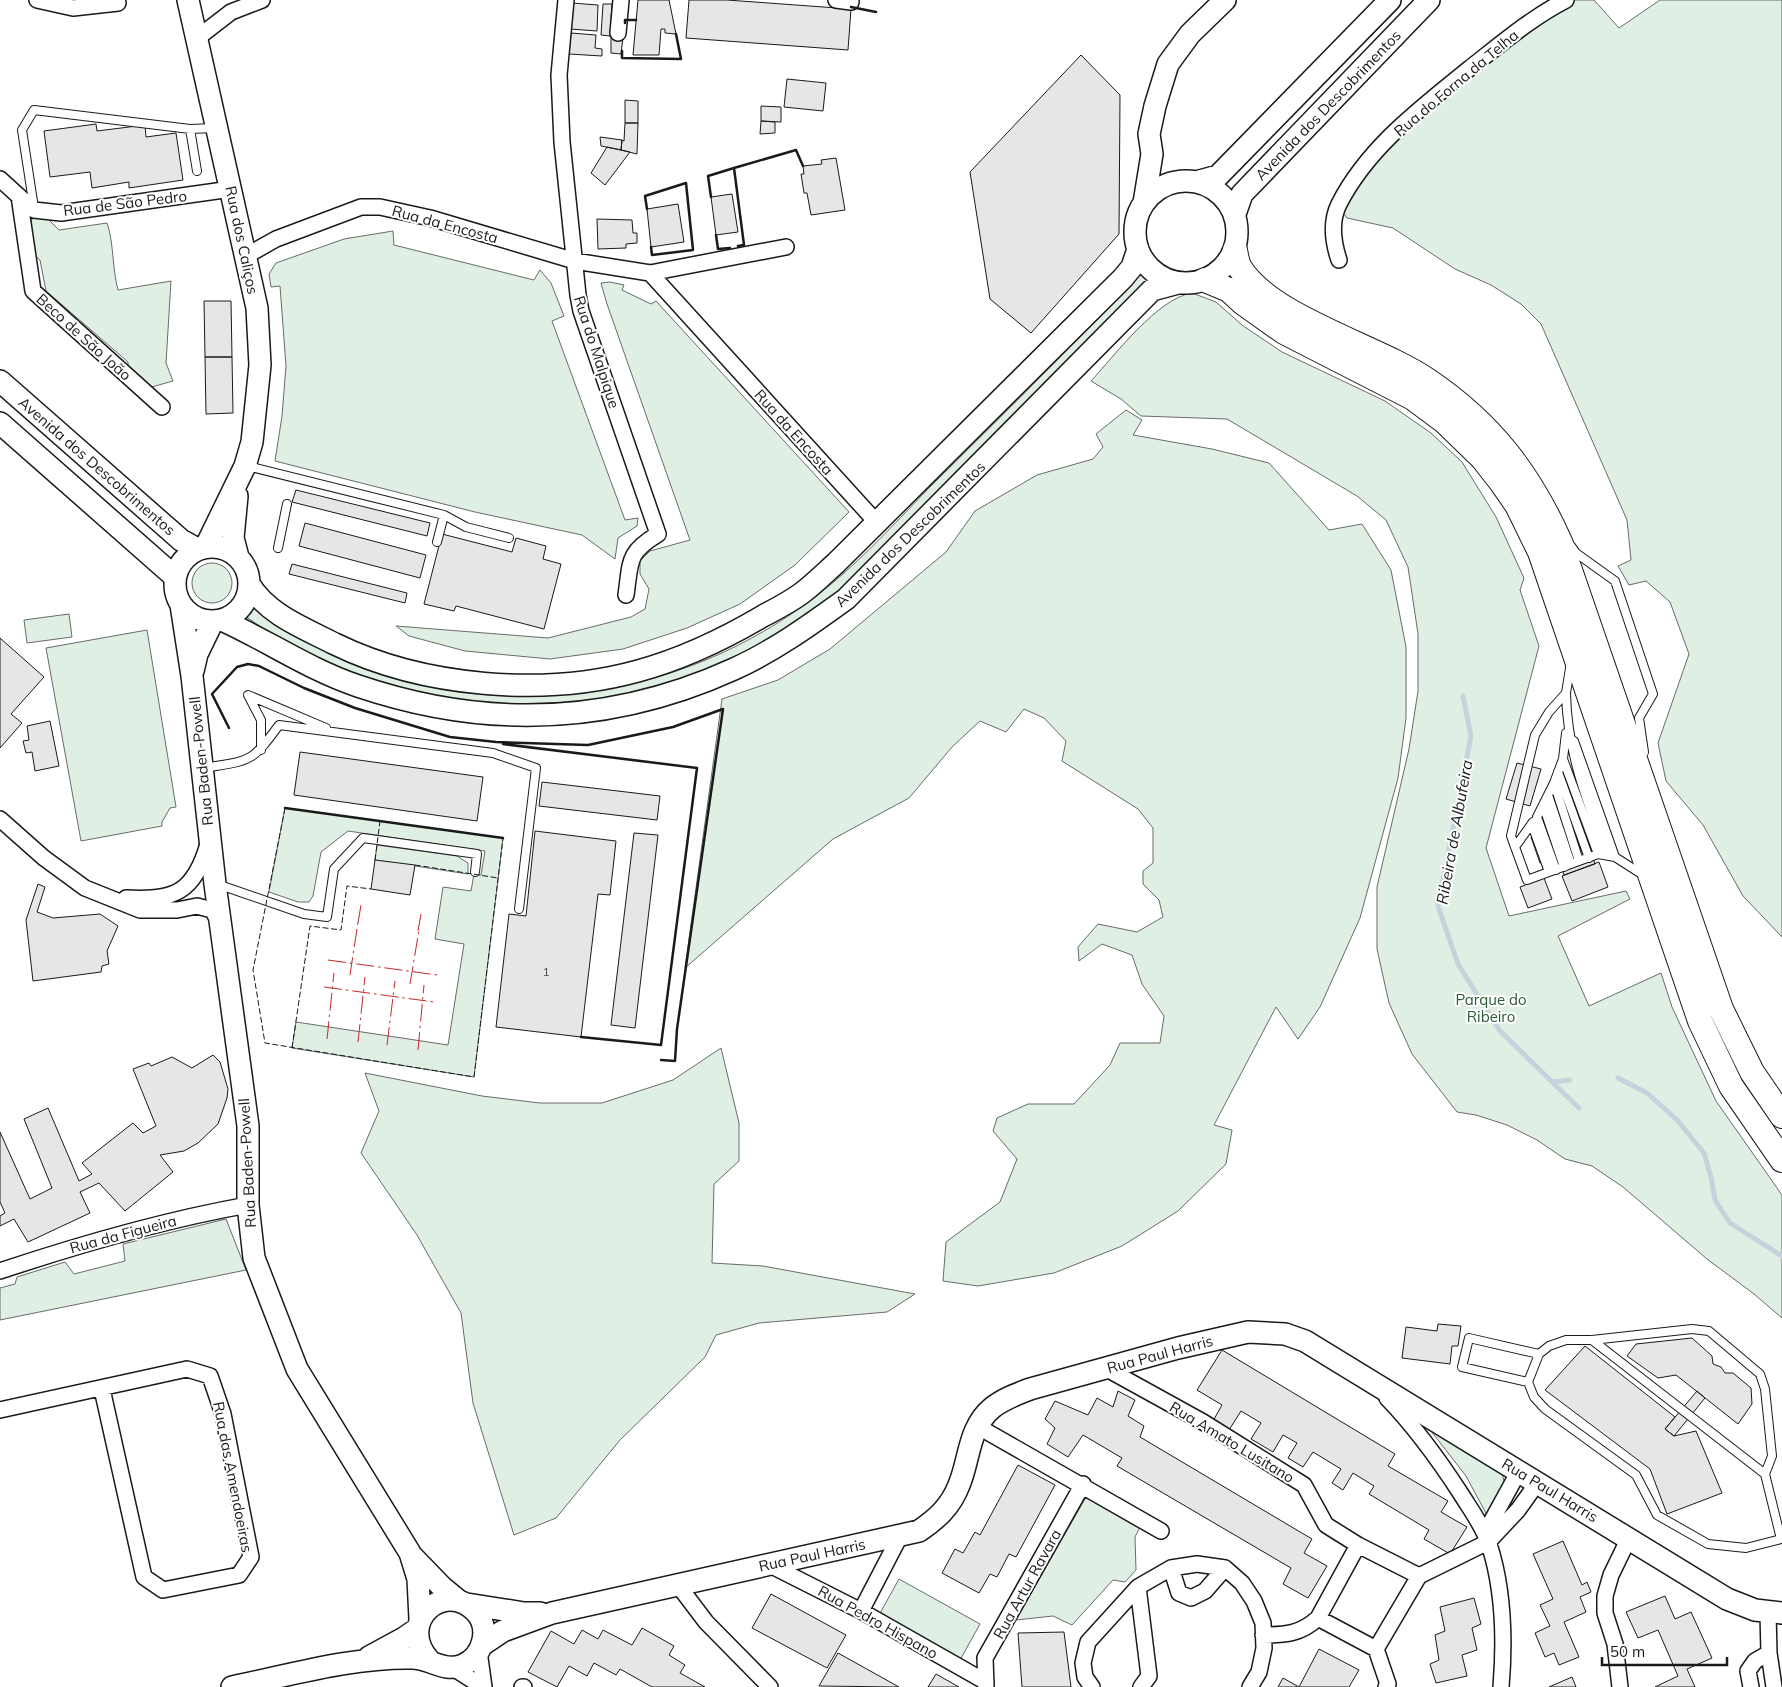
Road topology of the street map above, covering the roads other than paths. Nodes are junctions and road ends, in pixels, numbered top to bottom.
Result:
1 (37, 0) edge
2 (117, 0) edge
3 (188, 0) edge
4 (262, 0) edge
5 (566, 0) edge
6 (621, 0) edge
7 (1225, 0) edge
8 (1390, 0) edge
9 (1428, 0) edge
10 (1566, 0) edge
11 (618, 33) dead end
12 (196, 39) junction
13 (217, 128) junction
14 (190, 129) junction
15 (1152, 154) junction
16 (196, 170) dead end
17 (0, 179) edge
18 (1196, 182) junction
19 (1173, 183) junction
20 (231, 189) junction
21 (19, 196) junction
22 (1144, 203) junction
23 (34, 210) junction
24 (1235, 214) junction
25 (786, 247) dead end
26 (1138, 249) junction
27 (1234, 250) junction
28 (246, 256) junction
29 (1339, 260) dead end
30 (575, 261) junction
31 (650, 273) junction
32 (1205, 280) junction
33 (1178, 282) junction
34 (0, 381) edge
35 (162, 407) dead end
36 (0, 424) edge
37 (242, 474) junction
38 (287, 504) dead end
39 (444, 516) junction
40 (1551, 521) junction
41 (878, 524) junction
42 (509, 538) dead end
43 (437, 542) dead end
44 (201, 548) junction
45 (278, 548) dead end
46 (238, 557) junction
47 (174, 577) junction
48 (250, 584) junction
49 (626, 595) dead end
50 (181, 605) junction
51 (218, 620) junction
52 (1574, 653) junction
53 (192, 676) junction
54 (1566, 693) junction
55 (1567, 726) junction
56 (336, 732) junction
57 (261, 750) junction
58 (1564, 759) junction
59 (202, 768) junction
60 (1558, 772) junction
61 (1554, 783) junction
62 (1548, 795) junction
63 (1543, 805) junction
64 (1651, 806) junction
65 (1537, 817) junction
66 (0, 818) edge
67 (1532, 825) junction
68 (1515, 847) junction
69 (1598, 854) junction
70 (1615, 857) junction
71 (1589, 858) junction
72 (1579, 861) junction
73 (1560, 868) junction
74 (475, 872) dead end
75 (205, 881) junction
76 (1656, 896) junction
77 (112, 898) junction
78 (198, 906) junction
79 (519, 909) dead end
80 (221, 925) junction
81 (1782, 1116) edge
82 (1782, 1160) edge
83 (248, 1205) junction
84 (0, 1271) edge
85 (1592, 1340) junction
86 (1539, 1354) junction
87 (1107, 1368) junction
88 (1371, 1381) junction
89 (1528, 1382) junction
90 (102, 1389) junction
91 (0, 1410) edge
92 (977, 1426) junction
93 (1520, 1471) junction
94 (1765, 1474) junction
95 (1538, 1482) junction
96 (1083, 1484) junction
97 (1162, 1531) dead end
98 (900, 1536) junction
99 (1630, 1538) junction
100 (1782, 1539) edge
101 (1488, 1542) junction
102 (1358, 1545) junction
103 (410, 1553) junction
104 (770, 1565) junction
105 (1171, 1568) junction
106 (1225, 1568) junction
107 (1419, 1576) junction
108 (678, 1585) junction
109 (1138, 1587) junction
110 (463, 1603) junction
111 (861, 1611) junction
112 (552, 1613) junction
113 (1775, 1613) edge
114 (1318, 1618) junction
115 (418, 1624) junction
116 (1263, 1635) junction
117 (481, 1648) junction
118 (1376, 1649) junction
119 (1769, 1653) junction
120 (365, 1660) junction
121 (429, 1660) junction
122 (453, 1668) junction
123 (986, 1685) edge
124 (232, 1687) edge
125 (483, 1687) edge
126 (770, 1687) edge
127 (1092, 1687) edge
128 (1141, 1687) edge
129 (1250, 1687) edge
130 (1386, 1687) edge
131 (1501, 1687) edge
132 (1620, 1687) edge
133 (1751, 1687) edge
134 (1774, 1687) edge

1 - 2 street
3 - 12 street, Rua dos Caliços
4 - 12 street
5 - 30 street, Rua do Malpique
6 - 11 street
7 - 15 street
8 - 18 street, Avenida dos Descobrimentos
9 - 24 street, Avenida dos Descobrimentos
10 - 29 street, Rua do Forna da Telha
12 - 13 street, Rua dos Caliços
13 - 14 lane
13 - 20 street, Rua dos Caliços
14 - 16 lane
14 - 23 lane
15 - 19 street
15 - 22 street
17 - 21 street
18 - 19 street
18 - 24 street
19 - 22 street
20 - 23 street, Rua de São Pedro
20 - 28 street, Rua dos Caliços
21 - 23 street
21 - 35 street, Beco de São João
22 - 26 street
24 - 27 street
25 - 31 street, Rua da Encosta
26 - 33 street
26 - 41 street, Avenida dos Descobrimentos
27 - 32 street
27 - 40 main road
28 - 30 street, Rua da Encosta
28 - 37 street, Rua dos Caliços
30 - 31 street, Rua da Encosta
30 - 49 street, Rua do Malpique
31 - 41 street, Rua da Encosta
32 - 33 street
32 - 52 main road
33 - 51 street, Avenida dos Descobrimentos
34 - 44 street, Avenida dos Descobrimentos
36 - 47 street
37 - 39 lane
37 - 44 street, Rua dos Caliços
37 - 46 street, Rua dos Caliços
38 - 45 lane
39 - 42 lane
39 - 43 lane
40 - 64 main road
40 - 64 lane
41 - 48 street, Avenida dos Descobrimentos
44 - 46 street
44 - 47 street
46 - 48 street
47 - 50 street
48 - 51 street
50 - 51 street
50 - 53 street, Rua Baden-Powell
51 - 53 street, Rua Baden-Powell
52 - 54 lane
52 - 76 main road
53 - 59 street, Rua Baden-Powell
54 - 55 lane
54 - 68 lane
55 - 58 lane
55 - 70 lane
56 - 57 lane
56 - 57 lane
56 - 79 lane
57 - 59 lane
58 - 60 lane
58 - 69 lane
59 - 75 street, Rua Baden-Powell
60 - 61 lane
60 - 71 lane
61 - 62 lane
61 - 72 lane
62 - 63 lane
62 - 73 lane
63 - 65 lane
63 - 73 lane
64 - 81 main road
65 - 67 lane
65 - 73 lane
66 - 77 street
67 - 68 lane
67 - 73 lane
68 - 73 lane
69 - 70 lane
69 - 71 lane
70 - 76 lane
71 - 72 lane
72 - 73 lane
74 - 75 lane
75 - 77 street
75 - 78 street
75 - 80 street, Rua Baden-Powell
76 - 82 main road
77 - 78 street
78 - 80 street
80 - 83 street, Rua Baden-Powell
83 - 84 street, Rua da Figueira
83 - 103 street, Rua Baden-Powell
85 - 86 lane
85 - 94 lane
85 - 94 lane
86 - 89 lane
86 - 89 lane
87 - 88 street, Rua Paul Harris
87 - 92 street, Rua Paul Harris
87 - 102 street, Rua Amato Lusitano
88 - 93 street, Rua Paul Harris
88 - 101 street
89 - 100 lane
90 - 90 street, Rua das Amendoeiras
90 - 91 street, Rua das Amendoeiras
92 - 96 street
92 - 98 street, Rua Paul Harris
93 - 95 street, Rua Paul Harris
93 - 101 street
94 - 100 lane
95 - 99 street, Rua Paul Harris
95 - 101 street
96 - 97 street
96 - 123 street, Rua Artur Ravara
98 - 104 street, Rua Paul Harris
98 - 111 street
99 - 113 street, Rua Paul Harris
99 - 132 street
101 - 107 street
101 - 131 street
102 - 107 street, Rua Amato Lusitano
102 - 114 street
103 - 110 street
103 - 115 street
104 - 108 street, Rua Paul Harris
104 - 111 street, Rua Pedro Hispano
105 - 106 street
105 - 106 street
105 - 109 street
106 - 116 street
107 - 118 street
108 - 112 street, Rua Paul Harris
108 - 126 street
109 - 127 street
109 - 128 street
110 - 112 street, Rua Paul Harris
110 - 115 street
110 - 117 street
111 - 123 street, Rua Pedro Hispano
112 - 117 street, Rua Paul Harris
113 - 119 street
114 - 116 street
114 - 118 street
115 - 120 street
115 - 121 street
116 - 129 street
117 - 122 street
117 - 125 street
118 - 130 street
119 - 133 street
119 - 134 street
120 - 121 street
120 - 124 street
121 - 122 street
122 - 125 street

